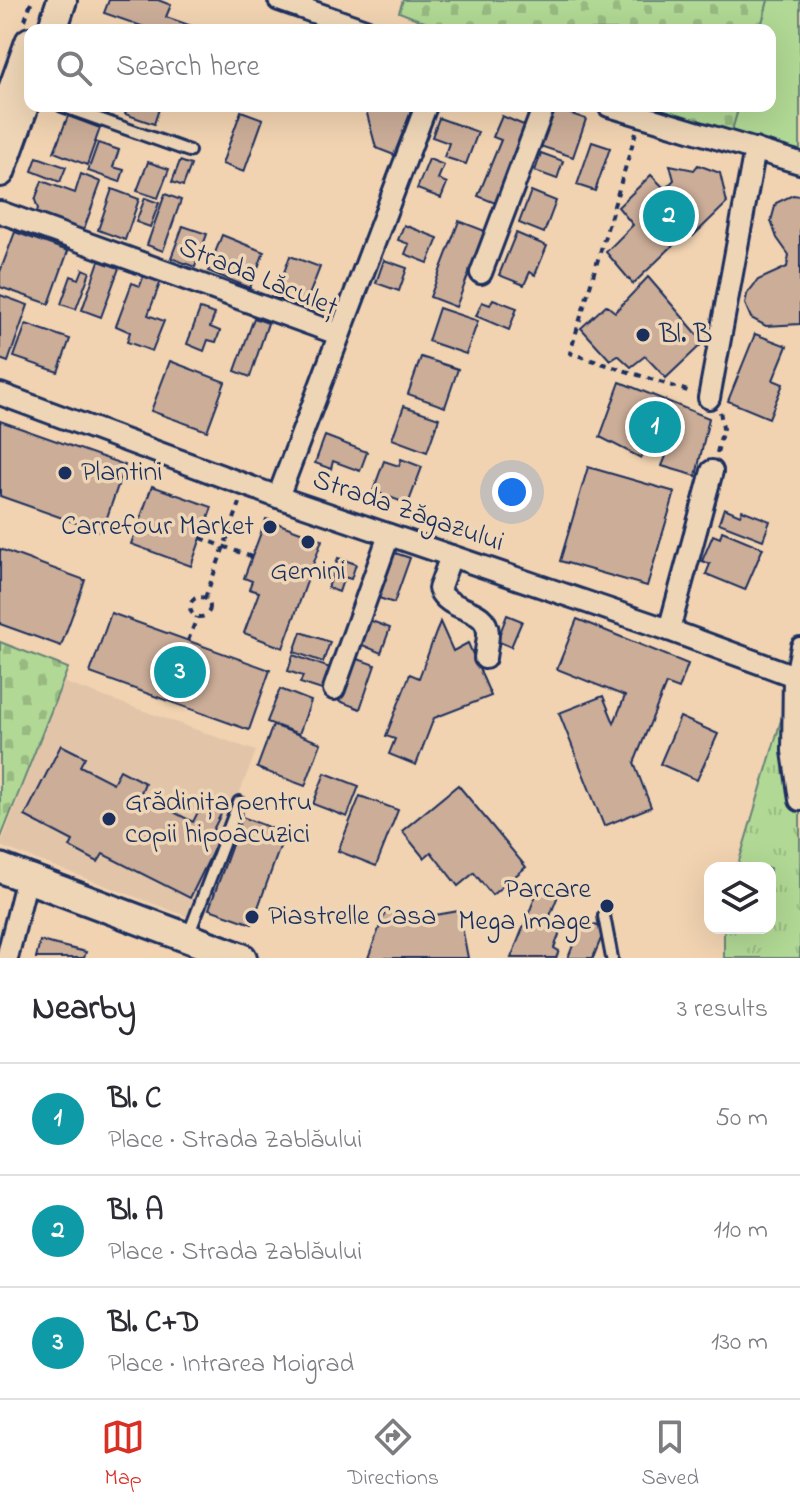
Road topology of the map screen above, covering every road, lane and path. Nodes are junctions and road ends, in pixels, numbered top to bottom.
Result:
1 (45, 0) edge
2 (62, 0) edge
3 (279, 0) edge
4 (36, 24) edge
5 (54, 24) edge
6 (348, 24) edge
7 (24, 59) edge
8 (24, 107) edge
9 (79, 112) edge
10 (424, 112) edge
11 (542, 112) edge
12 (630, 112) edge
13 (641, 115) junction
14 (0, 126) edge
15 (755, 149) junction
16 (189, 151) dead end
17 (800, 163) edge
18 (0, 172) edge
19 (0, 212) edge
20 (481, 273) dead end
21 (338, 334) junction
22 (0, 394) edge
23 (709, 398) junction
24 (712, 471) joint
25 (246, 485) junction
26 (278, 497) junction
27 (389, 535) junction
28 (201, 538) dead end
29 (224, 547) junction
30 (451, 556) junction
31 (252, 557) dead end
32 (205, 598) junction
33 (197, 616) junction
34 (669, 630) junction
35 (188, 641) dead end
36 (800, 646) edge
37 (485, 658) dead end
38 (797, 677) edge
39 (334, 689) dead end
40 (800, 800) edge
41 (239, 802) dead end
42 (0, 868) edge
43 (27, 878) junction
44 (604, 916) dead end
45 (188, 938) junction
46 (7, 958) edge
47 (242, 958) edge
48 (612, 958) edge

1 - 4 main road
2 - 5 main road
3 - 6 street
7 - 14 main road
8 - 18 main road
9 - 16 lane
10 - 21 street
11 - 20 street
12 - 13 street
13 - 15 street
13 - 23 path
15 - 17 street
15 - 23 street
19 - 21 street, Strada Lăculeț
21 - 26 street, Strada Lăculeț
22 - 25 street, Strada Zăgazului
23 - 24 path
24 - 34 street
25 - 26 street, Strada Zăgazului
25 - 29 path
26 - 27 street, Strada Zăgazului
27 - 30 street, Strada Zăgazului
27 - 39 street
28 - 29 path
29 - 31 path
29 - 32 path
30 - 34 street, Strada Zăgazului
30 - 37 street
32 - 33 path
32 - 33 path
33 - 35 path
34 - 38 street, Strada Zăgazului
36 - 38 street
38 - 40 street
41 - 45 lane
42 - 43 main road
43 - 45 main road
43 - 46 street
44 - 48 lane
45 - 47 main road

